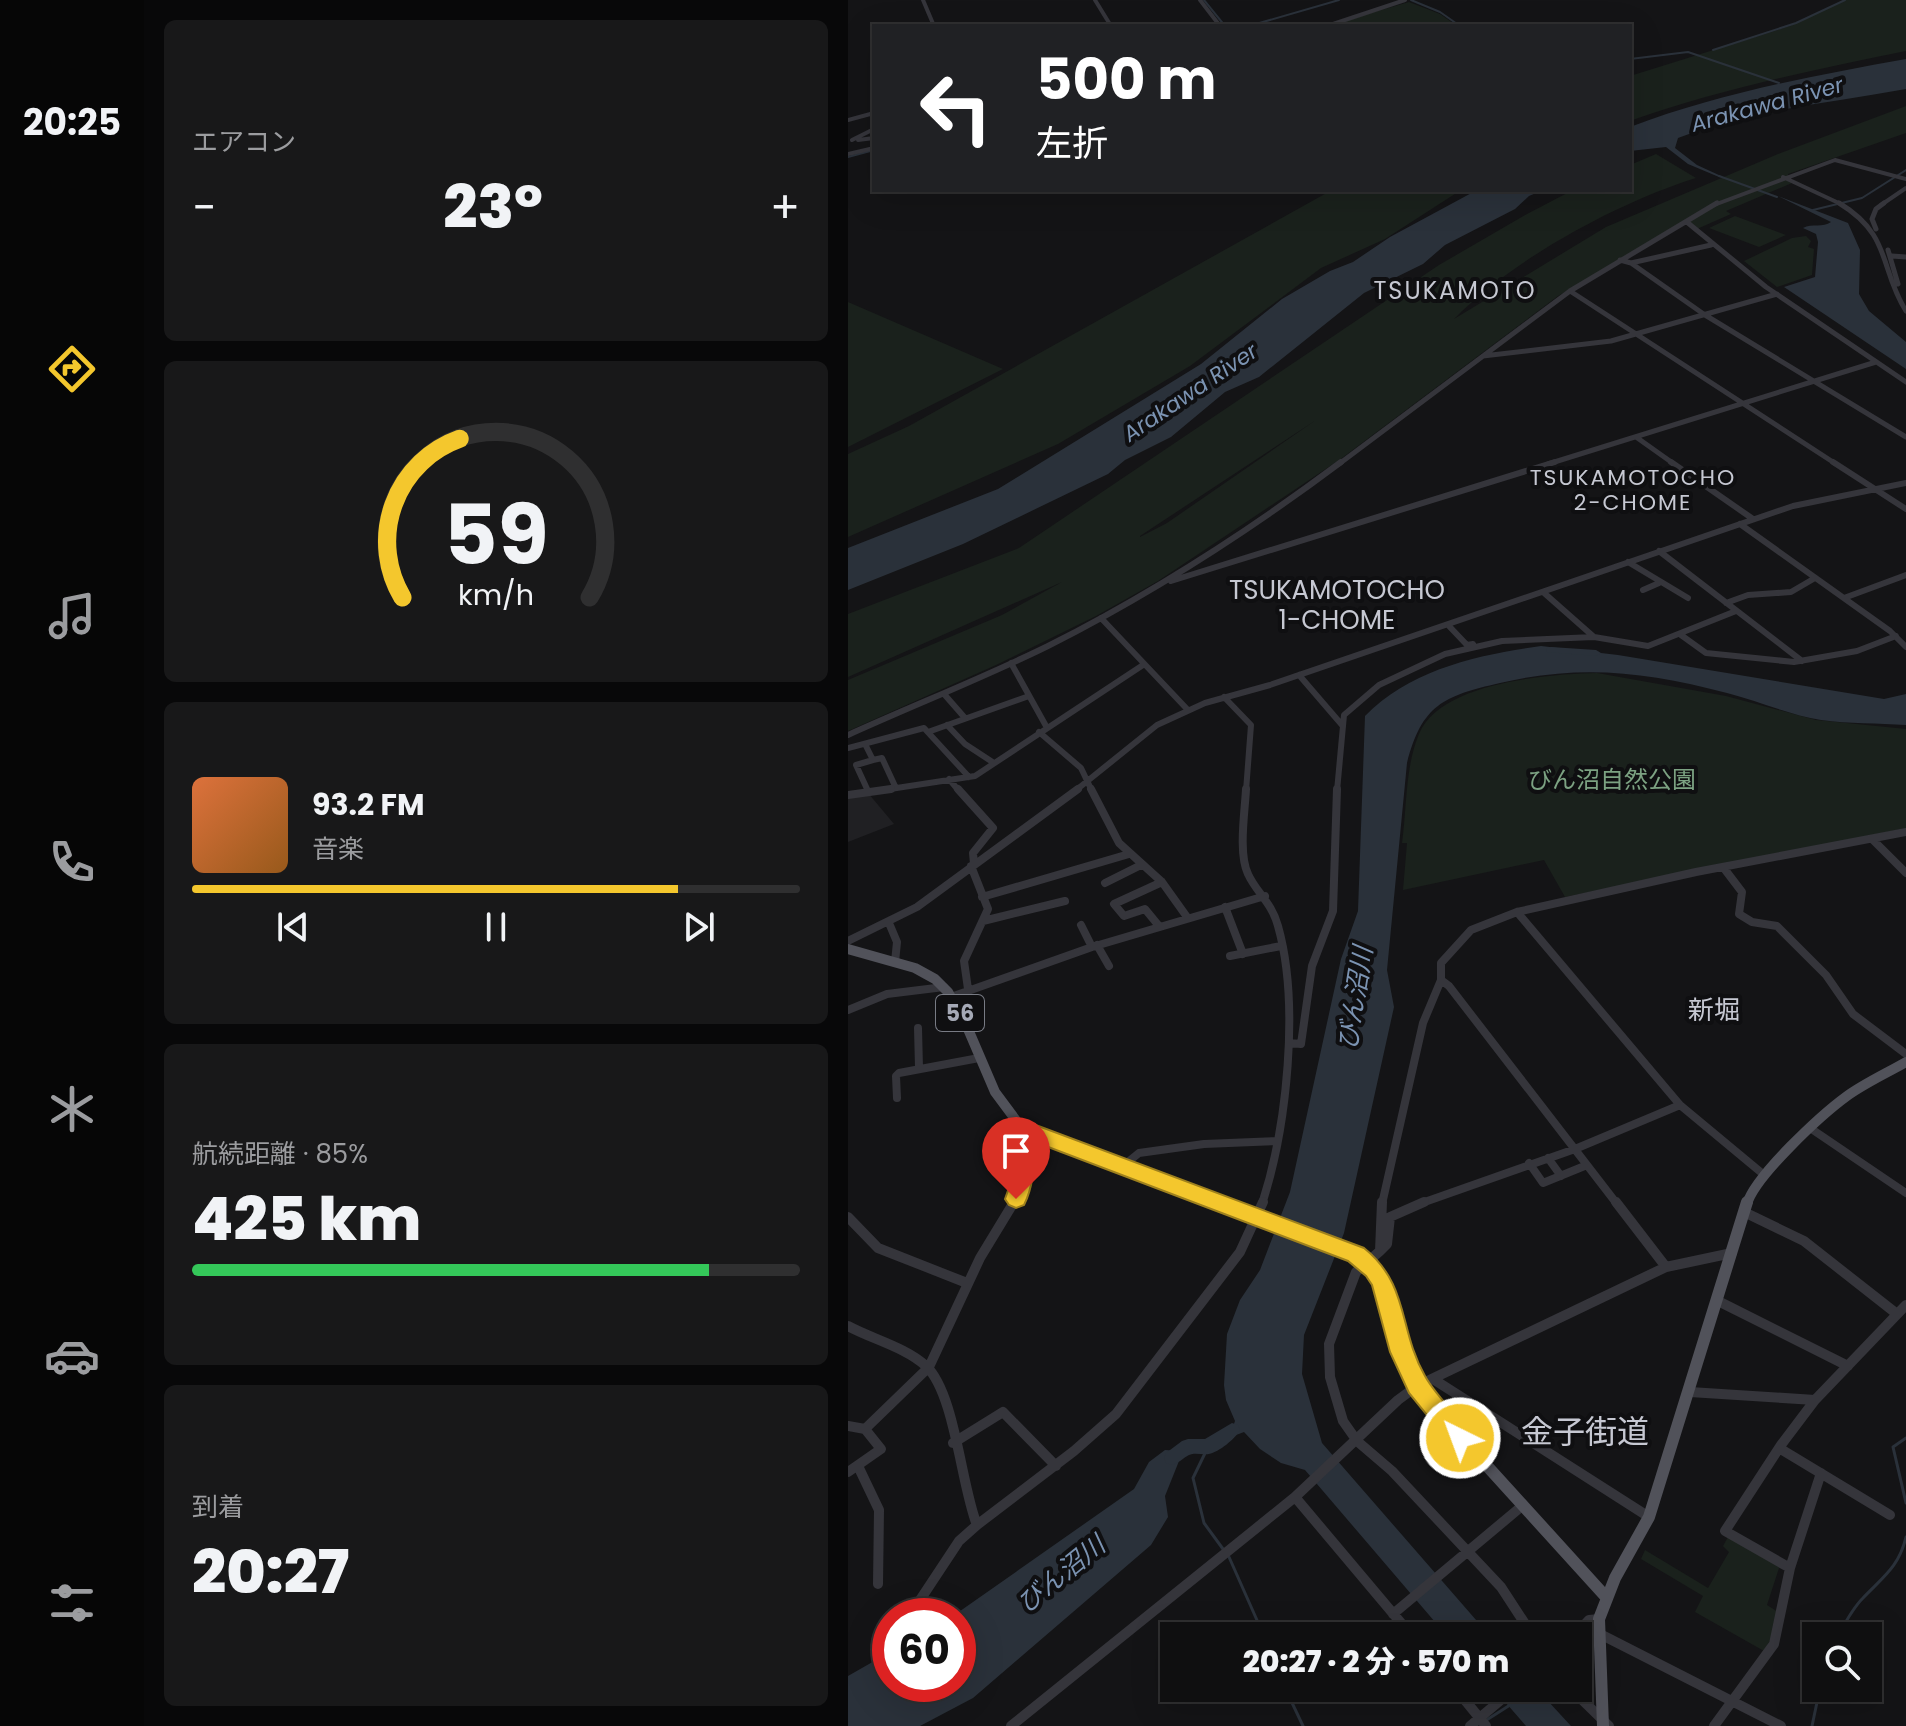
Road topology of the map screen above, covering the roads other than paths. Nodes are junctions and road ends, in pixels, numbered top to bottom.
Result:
1 (923, 0) edge
2 (1095, 0) edge
3 (1200, 0) edge
4 (1405, 0) edge
5 (933, 24) edge
6 (1110, 24) edge
7 (1218, 24) edge
8 (1333, 24) edge
9 (872, 114) edge
10 (848, 120) edge
11 (872, 130) edge
12 (872, 138) edge
13 (872, 148) edge
14 (848, 154) edge
15 (1783, 177) junction
16 (1906, 179) edge
17 (1906, 188) edge
18 (1688, 223) junction
19 (1711, 245) junction
20 (1892, 256) junction
21 (1906, 257) edge
22 (1620, 260) junction
23 (1631, 263) junction
24 (1570, 291) junction
25 (1777, 294) junction
26 (1906, 303) edge
27 (1906, 311) edge
28 (1705, 315) junction
29 (1636, 334) junction
30 (1481, 356) junction
31 (1876, 362) junction
32 (1814, 381) junction
33 (1906, 382) edge
34 (1743, 403) junction
35 (1636, 437) junction
36 (1906, 437) edge
37 (1906, 483) edge
38 (1876, 489) junction
39 (1906, 509) edge
40 (1753, 519) junction
41 (1740, 524) junction
42 (1659, 551) junction
43 (1628, 562) junction
44 (1906, 575) edge
45 (1815, 578) junction
46 (1162, 583) junction
47 (1659, 583) junction
48 (1643, 590) dead end
49 (1543, 592) junction
50 (1688, 598) dead end
51 (1844, 598) junction
52 (1726, 603) junction
53 (1736, 611) junction
54 (1101, 618) junction
55 (1448, 625) junction
56 (1681, 635) junction
57 (1896, 636) junction
58 (1594, 637) junction
59 (1480, 644) junction
60 (1906, 647) edge
61 (1802, 661) junction
62 (1011, 663) junction
63 (1143, 665) junction
64 (1299, 675) junction
65 (944, 694) junction
66 (1029, 696) junction
67 (1224, 697) junction
68 (1187, 709) junction
69 (965, 718) junction
70 (947, 725) junction
71 (1342, 725) junction
72 (1046, 726) junction
73 (928, 732) junction
74 (1039, 732) junction
75 (848, 735) edge
76 (865, 744) junction
77 (848, 748) edge
78 (873, 760) junction
79 (994, 763) junction
80 (969, 777) junction
81 (949, 779) junction
82 (1087, 782) junction
83 (895, 786) junction
84 (868, 791) junction
85 (848, 795) edge
86 (1906, 832) edge
87 (1873, 840) junction
88 (1129, 854) junction
89 (972, 865) junction
90 (1141, 865) junction
91 (1723, 867) junction
92 (1906, 873) edge
93 (1162, 882) junction
94 (1105, 883) dead end
95 (1265, 896) junction
96 (982, 897) junction
97 (1065, 901) dead end
98 (1225, 907) junction
99 (1517, 912) junction
100 (1187, 917) junction
101 (983, 921) junction
102 (889, 923) junction
103 (1081, 925) dead end
104 (1159, 926) junction
105 (848, 941) edge
106 (1095, 946) junction
107 (1281, 946) junction
108 (848, 949) edge
109 (1243, 954) junction
110 (1230, 956) dead end
111 (895, 962) junction
112 (1109, 966) dead end
113 (1441, 980) junction
114 (968, 989) junction
115 (948, 992) junction
116 (848, 1010) edge
117 (918, 1028) dead end
118 (1289, 1043) junction
119 (1906, 1054) edge
120 (979, 1058) junction
121 (1906, 1062) edge
122 (919, 1068) junction
123 (897, 1098) dead end
124 (1680, 1105) junction
125 (1810, 1128) junction
126 (1025, 1129) junction
127 (1276, 1141) junction
128 (1575, 1149) junction
129 (1548, 1158) junction
130 (1529, 1163) junction
131 (1587, 1165) junction
132 (1123, 1166) junction
133 (1763, 1174) junction
134 (1561, 1176) junction
135 (1906, 1193) edge
136 (1742, 1211) junction
137 (848, 1217) edge
138 (1259, 1218) junction
139 (1380, 1251) junction
140 (1732, 1253) junction
141 (1368, 1263) junction
142 (1666, 1267) junction
143 (967, 1283) junction
144 (1718, 1301) junction
145 (1906, 1305) edge
146 (1897, 1314) junction
147 (848, 1326) edge
148 (1848, 1366) junction
149 (929, 1367) junction
150 (1433, 1379) junction
151 (1417, 1386) junction
152 (1690, 1392) junction
153 (1815, 1400) junction
154 (848, 1426) edge
155 (865, 1429) junction
156 (953, 1443) junction
157 (1353, 1444) junction
158 (1779, 1448) junction
159 (1056, 1466) junction
160 (853, 1469) edge
161 (1821, 1473) junction
162 (1297, 1495) junction
163 (1522, 1506) junction
164 (1890, 1515) dead end
165 (1649, 1517) junction
166 (977, 1525) junction
167 (1468, 1551) junction
168 (1790, 1568) junction
169 (878, 1584) dead end
170 (1606, 1597) junction
171 (921, 1598) edge
172 (1393, 1614) junction
173 (1400, 1622) edge
174 (1524, 1622) edge
175 (1587, 1622) edge
176 (1600, 1627) junction
177 (1730, 1700) junction
178 (1469, 1702) edge
179 (1500, 1702) edge
180 (1583, 1702) edge
181 (1483, 1717) edge
182 (1605, 1725) edge
183 (1011, 1726) edge
184 (1470, 1726) edge
185 (1714, 1726) edge
186 (1781, 1726) edge

1 - 5 street
2 - 6 street
3 - 7 street
4 - 8 street
9 - 10 street
11 - 12 street
13 - 14 street
15 - 16 street
15 - 18 street
15 - 27 street
17 - 20 street
18 - 19 street
18 - 22 street
19 - 23 street
19 - 25 street
20 - 21 street
20 - 26 street
22 - 23 street
22 - 24 street
23 - 28 street
24 - 29 street
24 - 30 street
25 - 28 street
25 - 31 street
28 - 29 street
28 - 32 street
29 - 30 street
29 - 34 street
30 - 46 street
31 - 32 street
31 - 33 street
32 - 34 street
32 - 36 street
34 - 35 street
34 - 38 street
35 - 40 street
35 - 46 street
37 - 38 street
38 - 39 street
38 - 40 street
40 - 41 street
41 - 42 street
41 - 45 street
42 - 43 street
42 - 52 street
43 - 47 street
43 - 49 street
44 - 51 street
45 - 51 street
45 - 52 street
46 - 54 street
47 - 48 street
47 - 50 street
49 - 55 street
49 - 58 street
51 - 57 street
52 - 53 street
53 - 56 street
53 - 61 street
54 - 62 street
54 - 63 street
55 - 59 street
55 - 64 street
56 - 58 street
56 - 61 street
57 - 60 street
57 - 61 street
58 - 59 street
59 - 71 street
62 - 65 street
62 - 66 street
63 - 68 street
63 - 72 street
64 - 67 street
64 - 71 street
65 - 69 street
65 - 75 street
66 - 69 street
66 - 72 street
67 - 68 street
67 - 95 street
68 - 82 street
69 - 70 street
70 - 73 street
70 - 79 street
71 - 118 street
72 - 74 street
73 - 76 street
73 - 80 street
74 - 79 street
74 - 82 street
76 - 77 street
76 - 78 street
78 - 83 street
78 - 84 street
79 - 80 street
80 - 81 street
81 - 83 street
81 - 89 street
82 - 88 street
82 - 89 street
83 - 84 street
84 - 85 street
86 - 87 street
87 - 91 street
87 - 92 street
88 - 90 street
88 - 96 street
89 - 96 street
89 - 102 street
90 - 93 street
90 - 94 street
91 - 99 street
91 - 119 street
93 - 100 street
93 - 104 street
95 - 98 street
95 - 107 street
96 - 101 street
97 - 101 street
98 - 100 street
98 - 109 street
99 - 113 street
99 - 124 street
100 - 104 street
101 - 114 street
102 - 105 street
102 - 111 street
103 - 106 street
104 - 106 street
106 - 112 street
106 - 114 street
107 - 109 street
107 - 118 street
108 - 111 main road, 56
109 - 110 street
111 - 115 main road, 56
113 - 128 street
113 - 139 street
114 - 115 street
115 - 116 street
115 - 120 main road, 56
117 - 122 street
118 - 127 street
120 - 122 street
120 - 126 main road, 56
121 - 125 main road
122 - 123 street
124 - 128 street
124 - 133 street
125 - 133 main road
125 - 135 street
126 - 132 main road, 56
126 - 143 street
127 - 132 street
127 - 138 street
128 - 129 street
128 - 131 street
129 - 130 street
129 - 134 street
130 - 134 street
130 - 139 street
131 - 134 street
131 - 142 street
132 - 138 main road, 56
133 - 136 main road
136 - 140 main road
136 - 146 street
137 - 143 street
138 - 141 main road, 56
138 - 159 street
139 - 141 street
140 - 142 street
140 - 144 main road
141 - 151 main road, 56
141 - 157 street
142 - 150 street
143 - 149 street
144 - 148 street
144 - 152 main road
145 - 146 street
146 - 148 street
147 - 149 street
148 - 153 street
149 - 155 street
149 - 156 street
150 - 151 street
150 - 165 street
151 - 157 street
151 - 163 main road, 56
152 - 153 street
152 - 165 main road
153 - 158 street
154 - 155 street
155 - 160 street
156 - 159 street
156 - 166 street
157 - 162 street
157 - 167 street
158 - 161 street
158 - 168 street
159 - 166 street
160 - 169 street
161 - 164 street
161 - 168 street
162 - 172 street
162 - 183 street
163 - 167 street
163 - 170 main road, 56
165 - 170 main road
166 - 171 street
167 - 172 street
167 - 174 street
168 - 177 street
170 - 176 main road
172 - 173 street
175 - 176 street
176 - 177 street
176 - 182 main road
177 - 185 street
177 - 186 street
178 - 181 street
179 - 181 street
180 - 182 street
181 - 184 street

